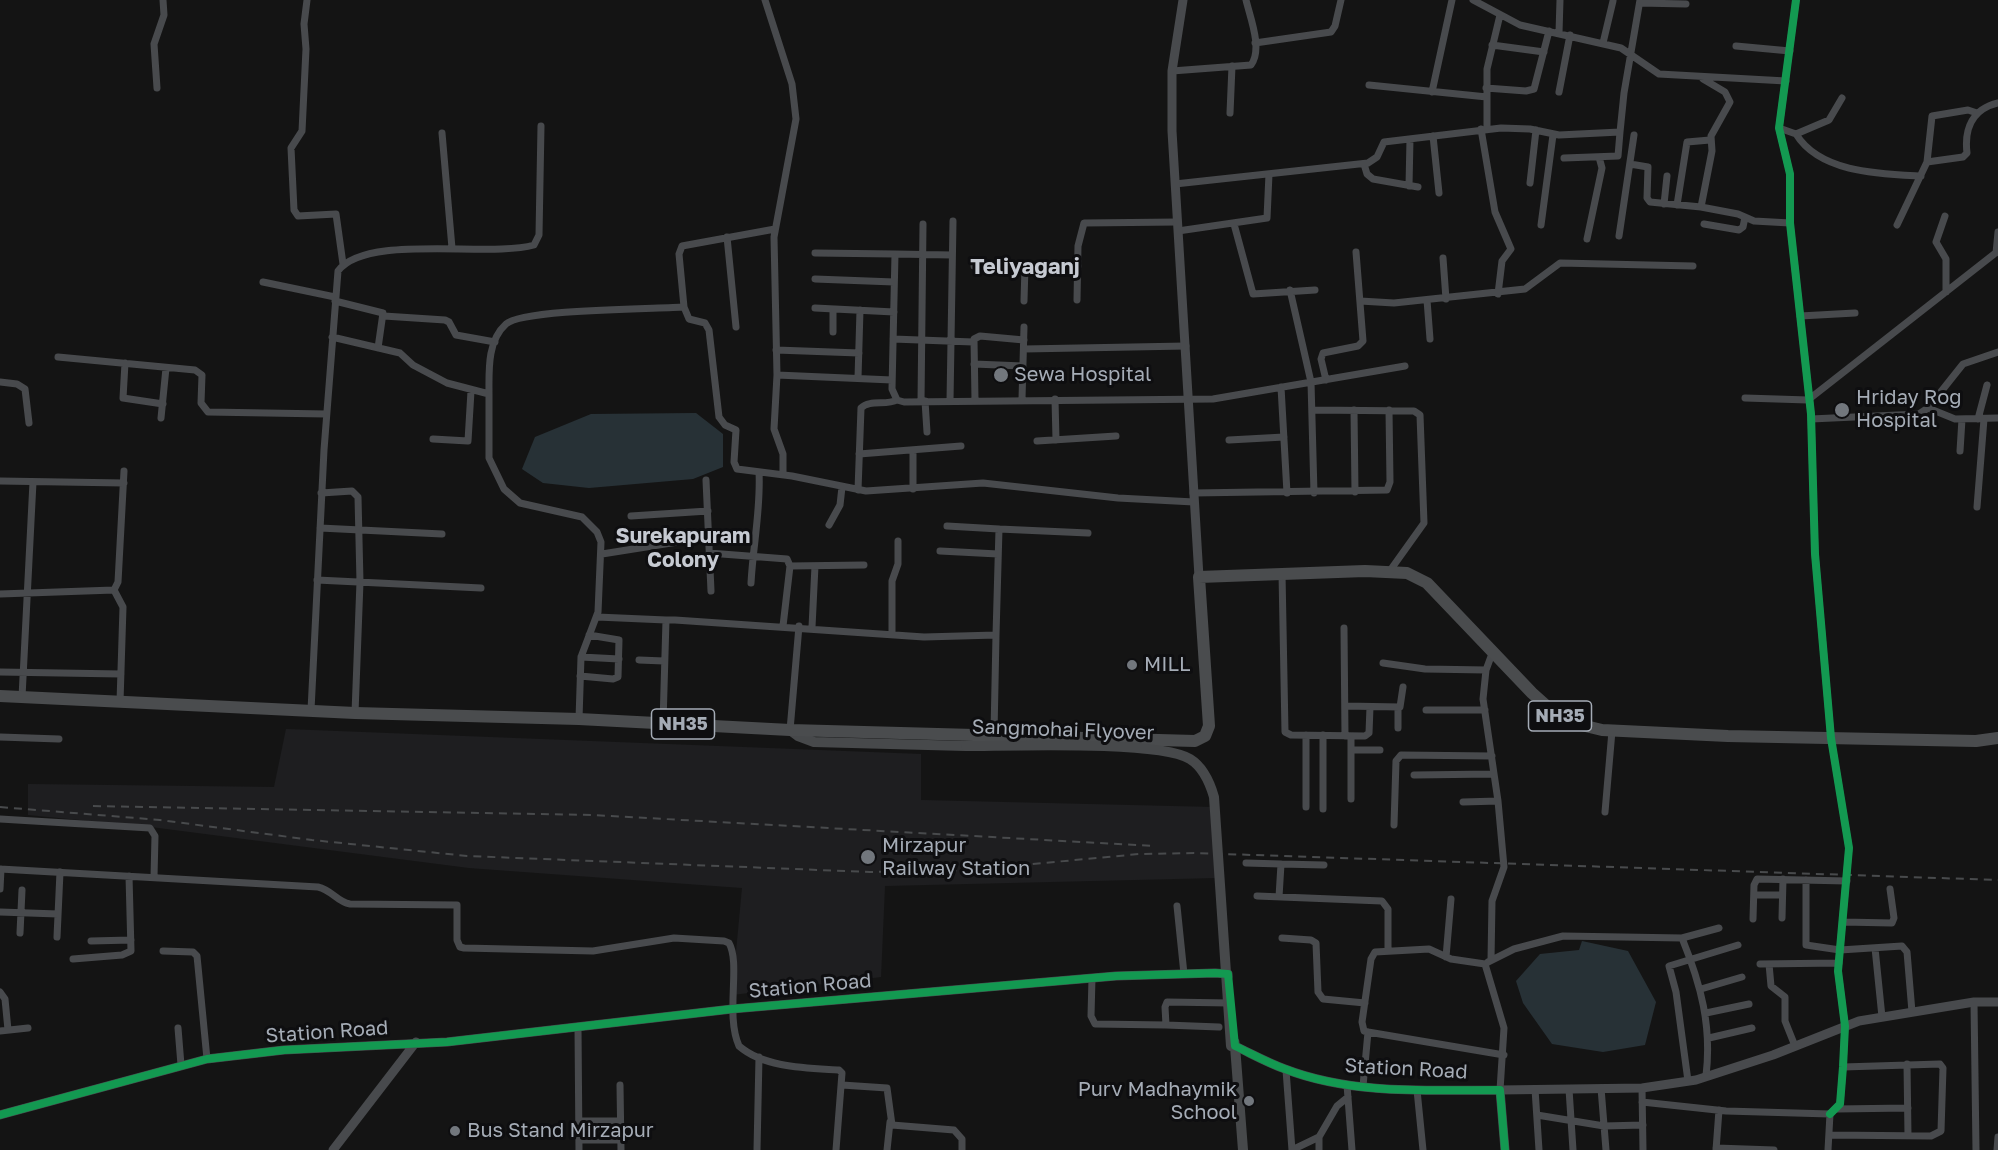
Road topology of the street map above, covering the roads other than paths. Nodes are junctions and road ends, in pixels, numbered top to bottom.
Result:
1 (163, 0) edge
2 (307, 0) edge
3 (765, 0) edge
4 (1183, 0) edge
5 (1246, 0) edge
6 (1341, 0) edge
7 (1452, 0) edge
8 (1473, 0) edge
9 (1560, 0) edge
10 (1796, 0) edge
11 (1612, 1) edge
12 (1640, 1) edge
13 (1670, 2) edge
14 (1686, 4) dead end
15 (1500, 15) junction
16 (1549, 31) junction
17 (1559, 33) junction
18 (1570, 35) junction
19 (1255, 43) junction
20 (1603, 43) junction
21 (1492, 45) junction
22 (1736, 46) dead end
23 (1790, 51) junction
24 (1544, 52) junction
25 (1630, 54) junction
26 (1232, 66) junction
27 (1172, 71) junction
28 (1701, 78) junction
29 (1786, 81) junction
30 (1369, 85) dead end
31 (157, 88) dead end
32 (1486, 88) junction
33 (1432, 92) junction
34 (1558, 92) dead end
35 (1486, 98) junction
36 (1842, 98) dead end
37 (1998, 103) edge
38 (1230, 112) dead end
39 (1977, 112) junction
40 (541, 126) dead end
41 (1779, 128) junction
42 (1484, 129) junction
43 (1536, 130) junction
44 (1620, 132) junction
45 (442, 133) dead end
46 (1796, 134) junction
47 (1553, 135) junction
48 (1634, 135) dead end
49 (1433, 136) junction
50 (1410, 139) junction
51 (1710, 140) junction
52 (1618, 156) junction
53 (1599, 157) junction
54 (1564, 158) dead end
55 (1631, 161) junction
56 (1928, 162) junction
57 (1364, 164) junction
58 (1269, 174) junction
59 (1667, 176) dead end
60 (1921, 176) junction
61 (1530, 183) dead end
62 (1175, 184) junction
63 (1409, 186) junction
64 (1418, 188) dead end
65 (1439, 193) dead end
66 (1664, 204) junction
67 (1677, 205) junction
68 (1701, 207) junction
69 (1946, 216) dead end
70 (1745, 217) junction
71 (953, 221) dead end
72 (1790, 223) junction
73 (923, 224) dead end
74 (1234, 224) junction
75 (1704, 224) dead end
76 (1541, 225) dead end
77 (1897, 225) dead end
78 (1177, 226) junction
79 (775, 229) junction
80 (1998, 232) edge
81 (1619, 236) dead end
82 (727, 237) junction
83 (1587, 239) dead end
84 (452, 248) junction
85 (1356, 252) dead end
86 (1997, 252) edge
87 (815, 253) dead end
88 (895, 254) junction
89 (923, 254) junction
90 (952, 255) junction
91 (1443, 258) dead end
92 (343, 264) junction
93 (974, 266) dead end
94 (1025, 266) junction
95 (1077, 266) junction
96 (1693, 266) dead end
97 (815, 279) dead end
98 (263, 282) dead end
99 (894, 282) junction
100 (1290, 290) junction
101 (1315, 290) dead end
102 (1946, 292) junction
103 (1498, 294) junction
104 (335, 299) junction
105 (1446, 299) junction
106 (1077, 300) dead end
107 (1427, 300) junction
108 (1024, 301) dead end
109 (1360, 301) junction
110 (684, 307) junction
111 (815, 308) dead end
112 (833, 309) junction
113 (860, 310) junction
114 (894, 312) junction
115 (1856, 313) dead end
116 (384, 316) junction
117 (1800, 316) junction
118 (735, 327) dead end
119 (1024, 327) dead end
120 (833, 332) dead end
121 (332, 337) junction
122 (893, 339) junction
123 (1430, 339) dead end
124 (922, 340) junction
125 (1024, 340) junction
126 (951, 341) junction
127 (495, 342) junction
128 (973, 342) junction
129 (1186, 346) junction
130 (378, 348) junction
131 (1024, 349) junction
132 (776, 350) junction
133 (1998, 352) edge
134 (859, 353) junction
135 (58, 357) dead end
136 (125, 363) junction
137 (974, 363) junction
138 (1023, 366) junction
139 (1405, 366) dead end
140 (166, 368) junction
141 (777, 375) junction
142 (858, 378) junction
143 (892, 380) junction
144 (1326, 380) junction
145 (0, 382) edge
146 (1311, 382) junction
147 (1987, 385) dead end
148 (1281, 387) junction
149 (471, 391) junction
150 (489, 394) junction
151 (1190, 397) junction
152 (1022, 399) junction
153 (1055, 399) junction
154 (1745, 399) dead end
155 (897, 400) junction
156 (975, 400) junction
157 (1808, 400) junction
158 (950, 401) junction
159 (923, 402) junction
160 (163, 404) junction
161 (1928, 408) junction
162 (1312, 410) junction
163 (1354, 410) junction
164 (1389, 410) junction
165 (326, 414) junction
166 (161, 418) dead end
167 (1998, 418) edge
168 (1811, 419) junction
169 (1962, 419) junction
170 (1981, 419) junction
171 (29, 423) dead end
172 (927, 432) dead end
173 (1116, 436) dead end
174 (1284, 436) junction
175 (433, 439) dead end
176 (1056, 440) junction
177 (1229, 440) dead end
178 (1037, 441) dead end
179 (961, 446) dead end
180 (913, 450) junction
181 (1960, 451) dead end
182 (859, 454) junction
183 (124, 471) dead end
184 (759, 472) junction
185 (783, 474) junction
186 (706, 480) dead end
187 (0, 481) edge
188 (33, 482) junction
189 (124, 483) junction
190 (842, 487) junction
191 (913, 489) junction
192 (858, 490) junction
193 (1355, 492) junction
194 (321, 493) junction
195 (1287, 493) junction
196 (1314, 493) junction
197 (1193, 498) junction
198 (1977, 507) dead end
199 (708, 511) junction
200 (631, 516) dead end
201 (828, 525) dead end
202 (946, 526) dead end
203 (320, 528) junction
204 (358, 530) junction
205 (999, 530) junction
206 (1088, 533) dead end
207 (442, 534) dead end
208 (709, 537) junction
209 (898, 541) dead end
210 (940, 551) dead end
211 (709, 553) junction
212 (602, 554) junction
213 (998, 554) junction
214 (753, 556) junction
215 (864, 565) dead end
216 (790, 566) junction
217 (815, 566) junction
218 (1389, 572) junction
219 (1282, 573) junction
220 (1199, 577) junction
221 (317, 580) junction
222 (360, 582) junction
223 (751, 583) dead end
224 (481, 588) dead end
225 (114, 590) junction
226 (711, 591) dead end
227 (27, 593) junction
228 (0, 594) edge
229 (597, 617) junction
230 (666, 620) junction
231 (783, 626) junction
232 (799, 626) junction
233 (812, 627) junction
234 (1344, 628) dead end
235 (892, 634) junction
236 (590, 635) junction
237 (996, 635) junction
238 (1492, 651) junction
239 (581, 657) junction
240 (619, 659) junction
241 (639, 660) dead end
242 (664, 661) junction
243 (1383, 663) dead end
244 (1486, 670) junction
245 (0, 672) edge
246 (23, 672) junction
247 (121, 674) junction
248 (580, 676) junction
249 (1403, 687) dead end
250 (0, 696) edge
251 (22, 697) junction
252 (120, 702) junction
253 (1345, 706) junction
254 (1370, 707) junction
255 (1398, 708) junction
256 (311, 710) junction
257 (1426, 710) dead end
258 (1485, 710) junction
259 (355, 713) junction
260 (579, 718) junction
261 (663, 723) junction
262 (1398, 728) dead end
263 (790, 730) junction
264 (1612, 731) junction
265 (994, 733) junction
266 (1306, 735) junction
267 (1323, 735) junction
268 (1348, 736) junction
269 (0, 737) edge
270 (1831, 738) junction
271 (1998, 738) edge
272 (59, 740) dead end
273 (1976, 741) junction
274 (1998, 746) edge
275 (1351, 750) junction
276 (1380, 750) dead end
277 (1492, 756) junction
278 (1493, 774) junction
279 (1414, 775) dead end
280 (1351, 799) dead end
281 (1498, 801) junction
282 (1463, 802) dead end
283 (1306, 807) dead end
284 (1323, 809) dead end
285 (1605, 812) dead end
286 (0, 819) edge
287 (1394, 825) dead end
288 (1246, 863) dead end
289 (1281, 864) junction
290 (1324, 865) dead end
291 (0, 869) edge
292 (60, 872) junction
293 (129, 876) junction
294 (153, 877) junction
295 (1783, 879) junction
296 (1806, 880) junction
297 (1847, 881) junction
298 (0, 889) edge
299 (1890, 889) dead end
300 (22, 890) dead end
301 (1754, 895) junction
302 (1782, 895) junction
303 (1257, 896) dead end
304 (1279, 897) junction
305 (1451, 899) dead end
306 (1177, 906) dead end
307 (0, 912) edge
308 (20, 912) junction
309 (58, 914) junction
310 (1782, 918) dead end
311 (1754, 919) dead end
312 (1843, 922) junction
313 (1719, 927) dead end
314 (20, 933) dead end
315 (57, 937) dead end
316 (1282, 938) dead end
317 (1682, 938) junction
318 (132, 940) junction
319 (91, 941) dead end
320 (1738, 945) dead end
321 (1875, 948) junction
322 (1388, 950) junction
323 (1840, 950) junction
324 (163, 951) dead end
325 (1446, 957) junction
326 (73, 959) dead end
327 (1690, 959) junction
328 (1488, 962) junction
329 (1839, 963) junction
330 (1760, 964) dead end
331 (1769, 964) junction
332 (1184, 974) junction
333 (1742, 977) dead end
334 (1092, 978) junction
335 (1701, 989) junction
336 (0, 992) edge
337 (1974, 1002) junction
338 (1998, 1002) edge
339 (1231, 1003) junction
340 (1365, 1003) junction
341 (1749, 1004) dead end
342 (732, 1010) junction
343 (1912, 1012) junction
344 (1706, 1013) junction
345 (1882, 1017) junction
346 (1166, 1025) junction
347 (1845, 1026) junction
348 (578, 1027) junction
349 (1219, 1027) dead end
350 (28, 1028) dead end
351 (178, 1028) dead end
352 (1752, 1028) dead end
353 (4, 1030) edge
354 (1368, 1032) junction
355 (1709, 1038) junction
356 (416, 1042) junction
357 (1233, 1046) junction
358 (1795, 1046) junction
359 (1504, 1055) junction
360 (759, 1057) junction
361 (207, 1059) junction
362 (1907, 1064) junction
363 (181, 1065) junction
364 (1843, 1067) junction
365 (1286, 1070) junction
366 (1706, 1076) junction
367 (1688, 1081) junction
368 (620, 1085) dead end
369 (1347, 1085) junction
370 (842, 1086) junction
371 (1363, 1086) junction
372 (1602, 1088) junction
373 (1642, 1088) junction
374 (1535, 1089) junction
375 (1569, 1089) junction
376 (1417, 1090) junction
377 (1500, 1090) junction
378 (1348, 1097) junction
379 (1642, 1102) junction
380 (1908, 1108) junction
381 (1837, 1109) junction
382 (1719, 1110) junction
383 (1830, 1114) junction
384 (0, 1115) edge
385 (1537, 1115) junction
386 (579, 1121) junction
387 (620, 1121) junction
388 (890, 1122) junction
389 (1571, 1122) junction
390 (1642, 1125) junction
391 (1604, 1126) junction
392 (1828, 1135) junction
393 (1908, 1136) junction
394 (1319, 1137) junction
395 (1998, 1137) edge
396 (579, 1140) junction
397 (621, 1140) junction
398 (1716, 1149) edge
399 (333, 1150) edge
400 (579, 1150) edge
401 (621, 1150) edge
402 (757, 1150) edge
403 (836, 1150) edge
404 (886, 1150) edge
405 (962, 1150) edge
406 (1236, 1150) edge
407 (1243, 1150) edge
408 (1292, 1150) edge
409 (1319, 1150) edge
410 (1352, 1150) edge
411 (1423, 1150) edge
412 (1505, 1150) edge
413 (1539, 1150) edge
414 (1573, 1150) edge
415 (1606, 1150) edge
416 (1643, 1150) edge
417 (1774, 1150) edge
418 (1827, 1150) edge
419 (1976, 1150) edge
420 (1997, 1150) edge

1 - 31 street
2 - 92 street
3 - 79 street
4 - 27 street
5 - 19 street
6 - 19 street
7 - 33 street
8 - 15 street
9 - 17 street
10 - 23 street
11 - 20 street
12 - 13 street
12 - 25 street
13 - 14 street
15 - 16 street
15 - 21 street
16 - 17 street
16 - 24 street
17 - 18 street
18 - 20 street
18 - 34 street
19 - 26 street
20 - 25 street
21 - 24 street
21 - 32 street
22 - 23 street
23 - 29 street
24 - 32 street
25 - 28 street
25 - 44 street
26 - 27 street
26 - 38 street
27 - 62 street
28 - 29 street
28 - 51 street
29 - 41 street
30 - 33 street
32 - 35 street
33 - 35 street
35 - 42 street
36 - 46 street
37 - 39 street
39 - 56 street
39 - 56 street
40 - 84 street
41 - 46 street
41 - 72 street
42 - 43 street
42 - 49 street
42 - 103 street
43 - 47 street
43 - 61 street
44 - 47 street
44 - 52 street
45 - 84 street
46 - 60 street
47 - 76 street
48 - 55 street
49 - 50 street
49 - 65 street
50 - 57 street
50 - 63 street
51 - 67 street
51 - 68 street
52 - 53 street
52 - 55 street
53 - 54 street
53 - 83 street
55 - 66 street
55 - 81 street
56 - 60 street
57 - 58 street
57 - 63 street
58 - 62 street
58 - 74 street
59 - 66 street
60 - 77 street
62 - 78 street
63 - 64 street
66 - 67 street
67 - 68 street
68 - 70 street
69 - 102 street
70 - 72 street
70 - 75 street
71 - 90 street
72 - 117 street
73 - 89 street
74 - 78 street
74 - 100 street
78 - 95 street
78 - 129 street
79 - 82 street
79 - 132 street
80 - 86 street
82 - 110 street
82 - 118 street
84 - 92 street
85 - 109 street
86 - 102 street
87 - 88 street
88 - 89 street
88 - 99 street
89 - 90 street
89 - 124 street
90 - 126 street
91 - 105 street
92 - 104 street
93 - 94 street
94 - 95 street
94 - 108 street
95 - 106 street
96 - 103 street
97 - 99 street
98 - 104 street
99 - 114 street
100 - 101 street
100 - 146 street
102 - 157 street
103 - 105 street
104 - 116 street
104 - 121 street
105 - 107 street
107 - 109 street
107 - 123 street
109 - 144 street
110 - 127 street
110 - 184 street
111 - 112 street
112 - 113 street
112 - 120 street
113 - 114 street
113 - 134 street
114 - 122 street
115 - 117 street
116 - 127 street
116 - 130 street
117 - 157 street
119 - 125 street
121 - 130 street
121 - 165 street
122 - 124 street
122 - 143 street
124 - 126 street
124 - 159 street
125 - 128 street
125 - 131 street
126 - 128 street
126 - 158 street
127 - 150 street
128 - 137 street
129 - 131 street
129 - 151 street
130 - 149 street
131 - 138 street
132 - 134 street
132 - 141 street
133 - 161 street
134 - 142 street
135 - 136 street
136 - 140 street
136 - 160 street
137 - 138 street
137 - 156 street
138 - 152 street
139 - 144 street
140 - 160 street
140 - 165 street
141 - 142 street
141 - 185 street
142 - 143 street
143 - 155 street
144 - 146 street
145 - 171 street
146 - 148 street
146 - 162 street
147 - 170 street
148 - 151 street
148 - 174 street
149 - 150 street
149 - 175 street
150 - 212 street
151 - 153 street
151 - 197 street
152 - 153 street
152 - 156 street
153 - 176 street
154 - 157 street
155 - 159 street
155 - 182 street
156 - 158 street
157 - 168 street
158 - 159 street
159 - 172 street
160 - 166 street
161 - 168 street
161 - 169 street
162 - 163 street
162 - 196 street
163 - 164 street
163 - 193 street
164 - 193 street
164 - 218 street
165 - 194 street
167 - 170 street
168 - 270 street
169 - 170 street
169 - 181 street
170 - 198 street
173 - 176 street
174 - 177 street
174 - 195 street
176 - 178 street
179 - 180 street
180 - 182 street
180 - 191 street
182 - 192 street
183 - 189 street
184 - 185 street
184 - 214 street
185 - 190 street
186 - 199 street
187 - 188 street
188 - 189 street
188 - 227 street
189 - 225 street
190 - 192 street
190 - 201 street
191 - 192 street
191 - 197 street
193 - 196 street
194 - 203 street
194 - 204 street
195 - 196 street
195 - 197 street
197 - 220 street
199 - 200 street
199 - 208 street
202 - 205 street
203 - 204 street
203 - 221 street
204 - 207 street
204 - 222 street
205 - 206 street
205 - 213 street
208 - 211 street
208 - 212 street
209 - 235 street
210 - 213 street
211 - 214 street
211 - 226 street
212 - 229 street
213 - 237 street
214 - 216 street
214 - 223 street
215 - 217 street
216 - 217 street
216 - 231 street
217 - 233 street
218 - 219 highway, NH35
218 - 238 highway, NH35
219 - 220 highway, NH35
219 - 266 street
220 - 265 highway, NH35
221 - 222 street
221 - 256 street
222 - 224 street
222 - 259 street
225 - 227 street
225 - 247 street
227 - 228 street
227 - 246 street
229 - 230 street
229 - 236 street
230 - 231 street
230 - 242 street
231 - 232 street
232 - 233 street
232 - 263 street
233 - 235 street
234 - 253 street
235 - 237 street
236 - 239 street
236 - 240 street
237 - 265 street
238 - 244 street
238 - 264 highway, NH35
239 - 240 street
239 - 248 street
240 - 248 street
241 - 242 street
242 - 261 street
243 - 244 street
244 - 258 street
245 - 246 street
246 - 247 street
246 - 251 street
247 - 252 street
248 - 260 street
249 - 255 street
250 - 251 highway, NH35
251 - 252 highway, NH35
252 - 256 highway, NH35
253 - 254 street
253 - 268 street
254 - 255 street
254 - 268 street
255 - 262 street
256 - 259 highway, NH35
257 - 258 street
258 - 277 street
259 - 260 highway, NH35
260 - 261 highway, NH35
261 - 263 highway, NH35
263 - 265 highway, NH35
263 - 357 main road, Sangmohai Flyover, bridge
264 - 270 highway, NH35
264 - 285 street
266 - 267 street
266 - 283 street
267 - 268 street
267 - 284 street
268 - 275 street
269 - 272 street
270 - 273 highway, NH35
270 - 297 street
271 - 273 highway, NH35
273 - 274 highway, NH35
275 - 276 street
275 - 280 street
277 - 278 street
277 - 287 street
278 - 279 street
278 - 281 street
281 - 282 street
281 - 328 street
286 - 294 street
288 - 289 street
289 - 290 street
289 - 304 street
291 - 292 street
291 - 298 street
292 - 293 street
292 - 309 street
293 - 294 street
293 - 318 street
294 - 342 street
295 - 296 street
295 - 301 street
295 - 302 street
296 - 297 street
296 - 323 street
297 - 312 street
299 - 312 street
300 - 308 street
301 - 302 street
301 - 311 street
302 - 310 street
303 - 304 street
304 - 322 street
305 - 325 street
306 - 332 street
307 - 308 street
308 - 309 street
308 - 314 street
309 - 315 street
312 - 323 street
313 - 317 street
316 - 340 street
317 - 327 street
317 - 328 street
318 - 319 street
318 - 326 street
320 - 327 street
321 - 323 street
321 - 343 street
321 - 345 street
322 - 325 street
322 - 340 street
323 - 329 street
324 - 361 street
325 - 328 street
327 - 335 street
327 - 367 street
328 - 359 street
329 - 331 street
329 - 347 street
330 - 331 street
331 - 358 street
332 - 334 street, Station Road
332 - 339 street, Station Road
333 - 335 street
334 - 342 street, Station Road
334 - 346 street
335 - 344 street
336 - 353 street
337 - 338 street, Station Road
337 - 343 street, Station Road
337 - 419 street
339 - 346 street
339 - 357 street, Station Road
340 - 354 street
341 - 344 street
342 - 348 street, Station Road
342 - 360 street
343 - 345 street, Station Road
344 - 355 street
345 - 347 street, Station Road
346 - 349 street
347 - 358 street, Station Road
347 - 364 street
348 - 356 street, Station Road
348 - 386 street
350 - 353 street
351 - 363 street
352 - 355 street
354 - 359 street
354 - 371 street
355 - 366 street
356 - 361 street, Station Road
356 - 399 street
357 - 365 street, Station Road
357 - 406 main road, Sangmohai Flyover
357 - 407 main road
358 - 366 street, Station Road
359 - 377 street
360 - 370 street
360 - 402 street
361 - 363 street, Station Road
362 - 364 street
362 - 380 street
362 - 393 street
363 - 384 street, Station Road
364 - 381 street
365 - 369 street, Station Road
365 - 408 street
366 - 367 street, Station Road
367 - 373 street, Station Road
368 - 387 street
369 - 371 street, Station Road
369 - 378 street
370 - 388 street
370 - 403 street
371 - 376 street, Station Road
372 - 373 street, Station Road
372 - 375 street, Station Road
372 - 391 street
373 - 379 street
374 - 375 street, Station Road
374 - 377 street, Station Road
374 - 385 street
375 - 389 street
376 - 377 street, Station Road
376 - 411 street
377 - 412 street
378 - 394 street
378 - 410 street
379 - 382 street
379 - 390 street
380 - 381 street
380 - 393 street
381 - 383 street
382 - 383 street
382 - 398 street
383 - 392 street
385 - 389 street
385 - 413 street
386 - 387 street
386 - 396 street
387 - 397 street
388 - 404 street
388 - 405 street
389 - 391 street
389 - 414 street
390 - 391 street
390 - 416 street
391 - 415 street
392 - 393 street
392 - 418 street
394 - 408 street
394 - 409 street
395 - 420 street
396 - 397 street
396 - 400 street
397 - 401 street
398 - 417 street

